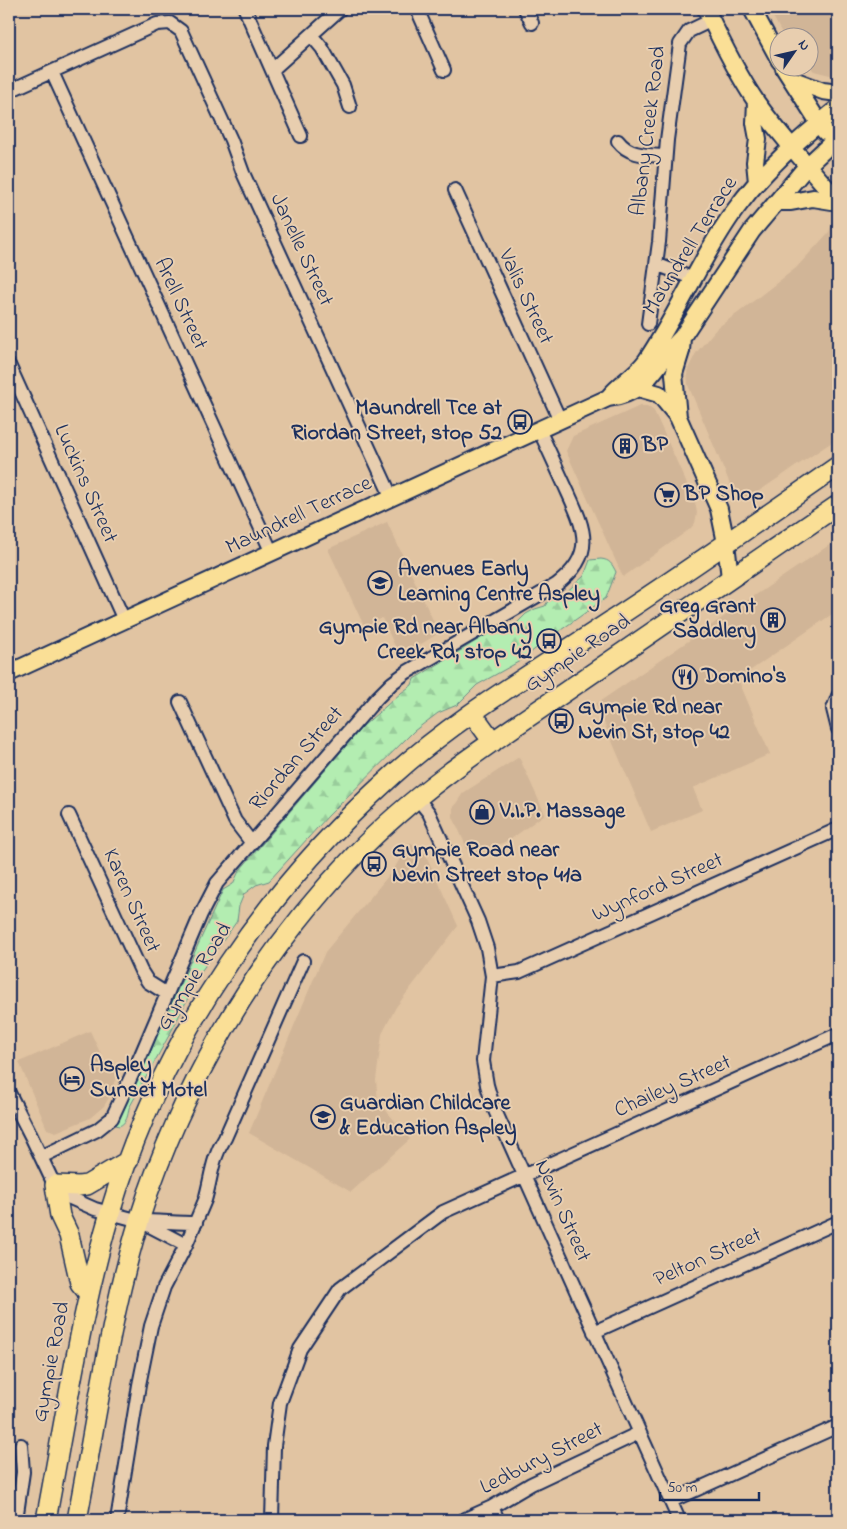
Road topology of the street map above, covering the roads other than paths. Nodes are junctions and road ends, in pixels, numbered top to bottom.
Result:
1 (245, 9) edge
2 (340, 9) edge
3 (417, 9) edge
4 (525, 9) edge
5 (752, 9) edge
6 (709, 14) edge
7 (532, 24) dead end
8 (311, 36) junction
9 (770, 42) edge
10 (272, 70) junction
11 (444, 70) dead end
12 (52, 72) junction
13 (790, 78) edge
14 (795, 78) edge
15 (9, 91) edge
16 (838, 93) edge
17 (756, 102) junction
18 (350, 107) dead end
19 (838, 108) edge
20 (819, 124) junction
21 (301, 136) dead end
22 (618, 141) dead end
23 (836, 143) edge
24 (791, 148) junction
25 (665, 156) junction
26 (807, 166) junction
27 (757, 182) junction
28 (455, 190) dead end
29 (838, 201) edge
30 (777, 202) junction
31 (656, 264) junction
32 (694, 279) junction
33 (648, 324) dead end
34 (682, 337) junction
35 (9, 364) edge
36 (638, 388) junction
37 (608, 398) junction
38 (678, 417) junction
39 (560, 420) junction
40 (539, 430) junction
41 (838, 466) edge
42 (392, 498) junction
43 (838, 505) edge
44 (726, 543) junction
45 (272, 553) junction
46 (730, 578) junction
47 (124, 620) junction
48 (9, 673) edge
49 (838, 696) edge
50 (180, 702) dead end
51 (472, 713) junction
52 (838, 729) edge
53 (493, 742) junction
54 (417, 798) junction
55 (69, 815) dead end
56 (838, 829) edge
57 (251, 842) junction
58 (303, 961) dead end
59 (492, 976) junction
60 (167, 994) junction
61 (838, 1034) edge
62 (9, 1093) edge
63 (41, 1157) junction
64 (128, 1161) junction
65 (524, 1176) junction
66 (55, 1185) junction
67 (110, 1214) junction
68 (140, 1222) junction
69 (838, 1222) edge
70 (196, 1223) junction
71 (186, 1244) junction
72 (88, 1294) junction
73 (594, 1332) junction
74 (838, 1426) edge
75 (639, 1433) junction
76 (21, 1445) dead end
77 (671, 1502) junction
78 (492, 1507) junction
79 (16, 1520) edge
80 (46, 1520) edge
81 (77, 1520) edge
82 (117, 1520) edge
83 (272, 1520) edge
84 (463, 1520) edge
85 (498, 1520) edge
86 (679, 1520) edge

1 - 10 street
2 - 8 street
3 - 11 street
4 - 7 street
5 - 9 main road
6 - 17 main road, Albany Creek Road
6 - 25 street, Albany Creek Road
8 - 10 street
8 - 18 street
10 - 21 street
12 - 15 street
12 - 42 street, Janelle Street
12 - 45 street, Arell Street
13 - 20 main road
14 - 16 main road
17 - 24 main road, Albany Creek Road
17 - 27 main road
19 - 20 main road, Maundrell Terrace
20 - 23 main road
20 - 24 main road, Maundrell Terrace
22 - 25 street
23 - 26 main road, Maundrell Terrace
24 - 26 main road, Albany Creek Road
24 - 27 main road, Maundrell Terrace
25 - 31 street, Albany Creek Road
26 - 29 main road, Albany Creek Road
26 - 30 main road, Maundrell Terrace
27 - 32 main road, Maundrell Terrace
28 - 39 street, Valis Street
29 - 30 main road
30 - 34 main road, Maundrell Terrace
31 - 32 street
31 - 33 street, Albany Creek Road
32 - 37 main road, Maundrell Terrace
34 - 36 main road, Maundrell Terrace
34 - 38 main road
35 - 47 street, Luckins Street
36 - 37 main road, Maundrell Terrace
36 - 38 main road
37 - 39 main road, Maundrell Terrace
38 - 44 main road
39 - 40 main road, Maundrell Terrace
40 - 42 main road, Maundrell Terrace
40 - 57 street, Riordan Street
41 - 44 highway, Gympie Road
42 - 45 main road, Maundrell Terrace
43 - 46 highway, Gympie Road
44 - 46 main road
44 - 51 highway, Gympie Road
45 - 47 main road, Maundrell Terrace
46 - 53 highway, Gympie Road
47 - 48 main road, Maundrell Terrace
49 - 52 street
50 - 57 street
51 - 53 highway
51 - 64 highway, Gympie Road
53 - 54 highway, Gympie Road
54 - 59 street, Nevin Street
54 - 68 highway, Gympie Road
55 - 60 street, Karen Street
56 - 59 street, Wynford Street
57 - 60 street, Riordan Street
58 - 70 street
59 - 65 street, Nevin Street
60 - 63 street, Riordan Street
61 - 65 street, Chailey Street
62 - 63 street
63 - 66 street
64 - 66 highway
64 - 67 highway, Gympie Road
65 - 73 street, Nevin Street
65 - 83 street, Chailey Street
66 - 67 street
66 - 72 highway
67 - 68 street
67 - 72 highway, Gympie Road
68 - 70 street
68 - 71 street
68 - 81 highway, Gympie Road
69 - 73 street, Pelton Street
70 - 71 street
71 - 82 street
72 - 80 highway, Gympie Road
73 - 75 street, Nevin Street
74 - 77 street
75 - 77 street, Nevin Street
75 - 78 street, Ledbury Street
76 - 79 street
77 - 86 street, Nevin Street
78 - 84 street, Ledbury Street
78 - 85 street

